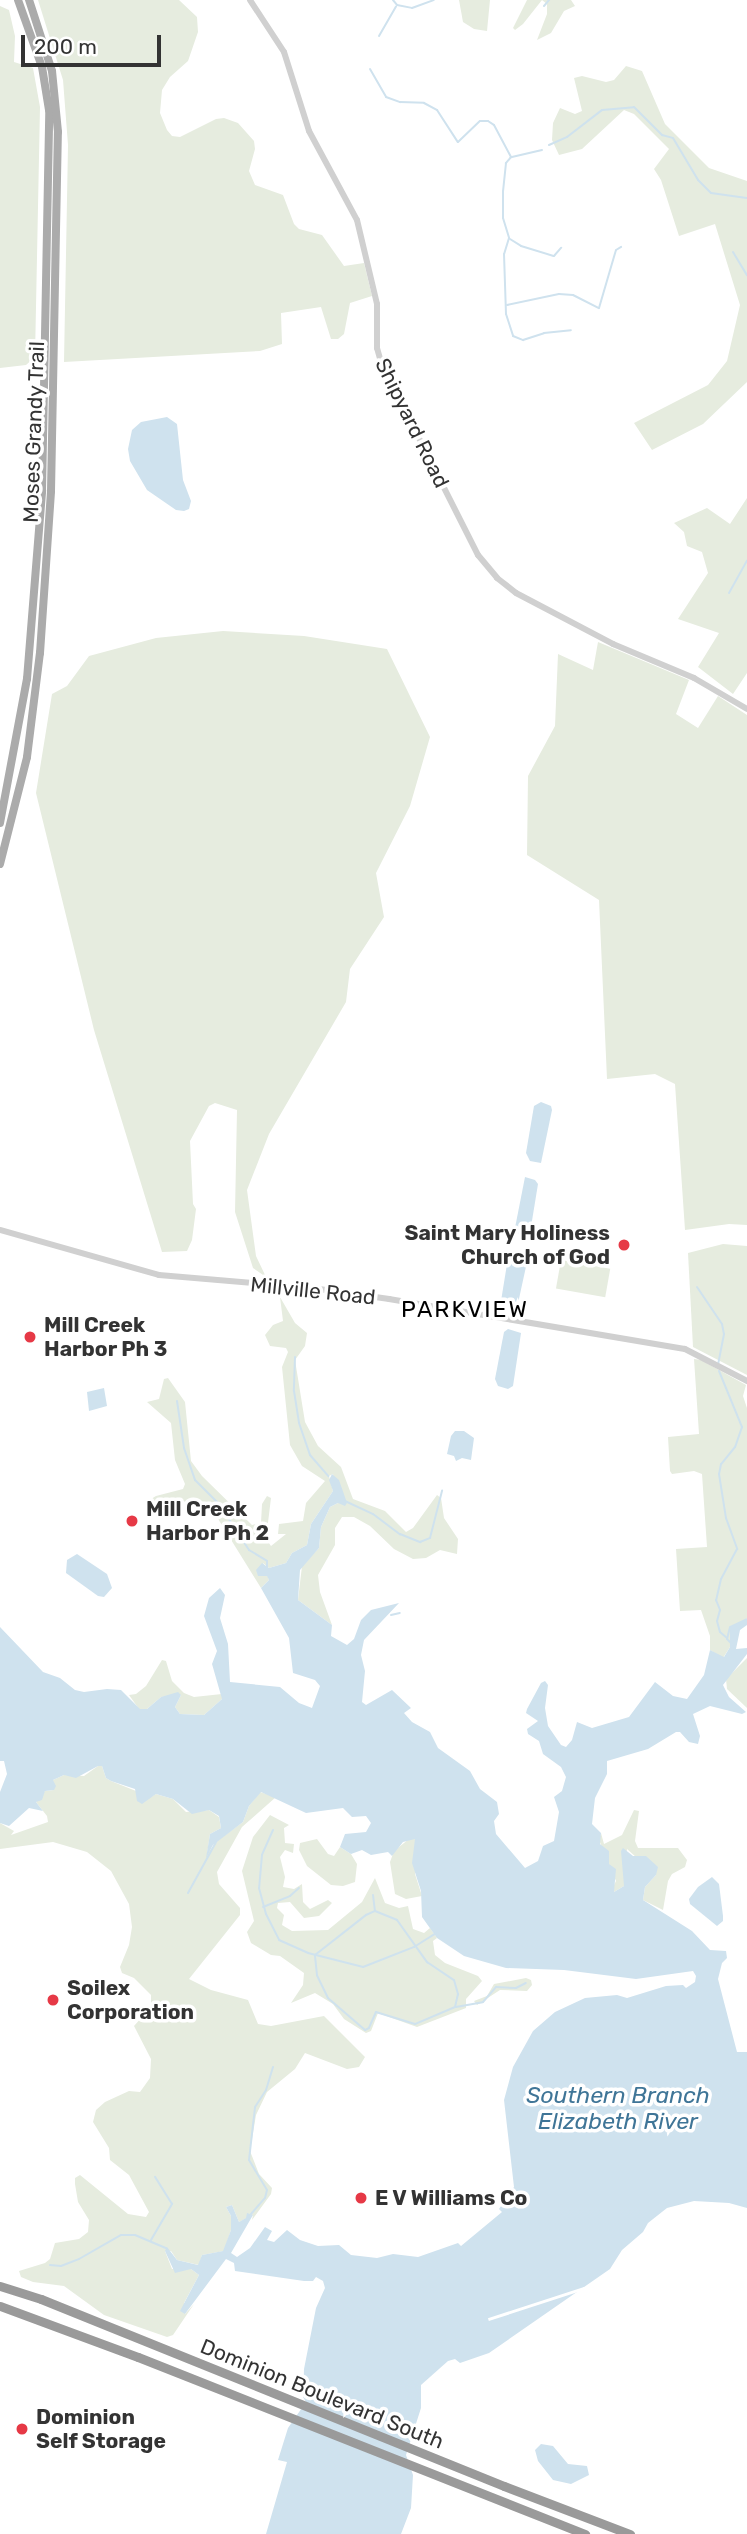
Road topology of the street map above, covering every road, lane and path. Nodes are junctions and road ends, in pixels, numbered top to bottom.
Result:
1 (19, 0) edge
2 (29, 0) edge
3 (250, 0) edge
4 (747, 709) edge
5 (0, 823) edge
6 (0, 864) edge
7 (0, 1230) edge
8 (747, 1381) edge
9 (0, 2285) edge
10 (0, 2306) edge
11 (585, 2534) edge
12 (630, 2534) edge

1 - 5 main road, Moses Grandy Trail
2 - 6 main road, Moses Grandy Trail
3 - 4 street, Shipyard Road
7 - 8 street, Millville Road
9 - 12 highway, Dominion Boulevard South
10 - 11 highway, Dominion Boulevard South

